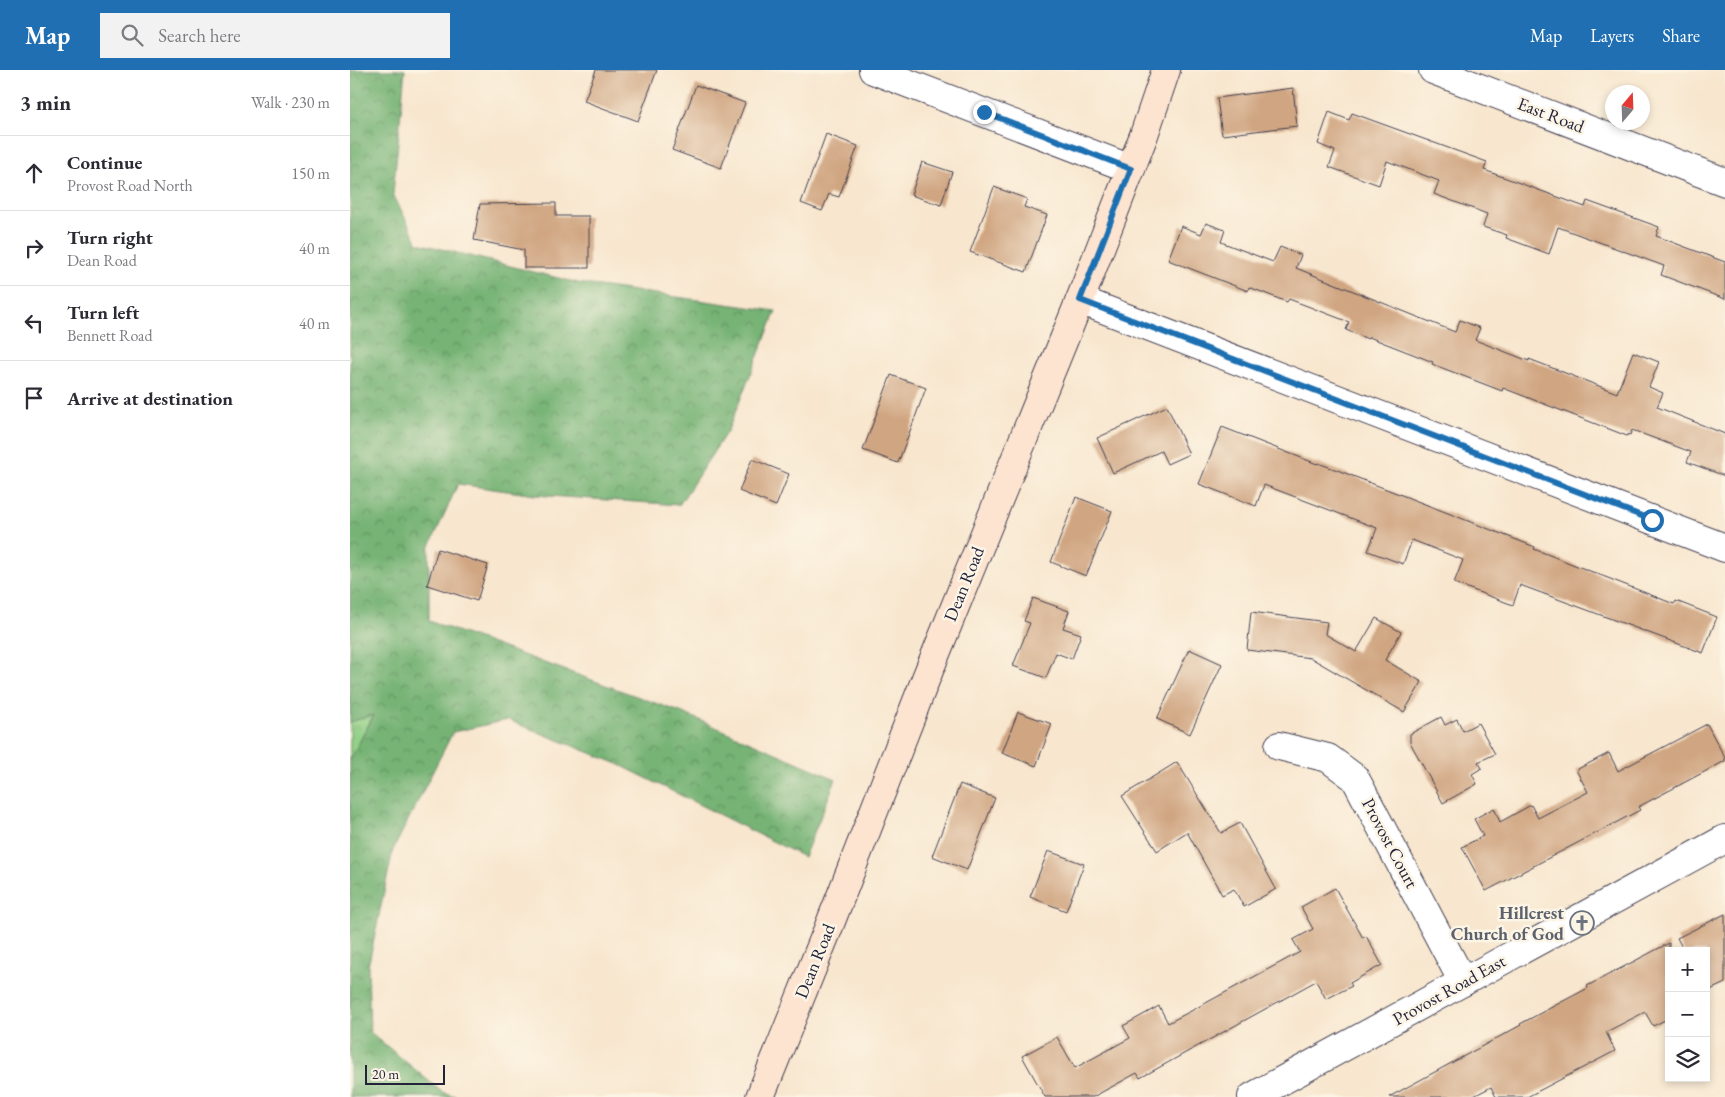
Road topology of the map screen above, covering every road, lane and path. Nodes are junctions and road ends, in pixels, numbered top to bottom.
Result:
1 (873, 70) edge
2 (1166, 70) edge
3 (1433, 70) edge
4 (1131, 169) junction
5 (1725, 182) edge
6 (1080, 300) junction
7 (1725, 548) edge
8 (1279, 746) dead end
9 (1725, 839) edge
10 (1463, 982) junction
11 (760, 1097) edge
12 (1252, 1097) edge

1 - 4 street
2 - 4 main road, Dean Road
3 - 5 street, East Road
4 - 6 main road, Dean Road
6 - 7 street
6 - 11 main road, Dean Road
8 - 10 street, Provost Court
9 - 10 street, Provost Road East
10 - 12 street, Provost Road East

